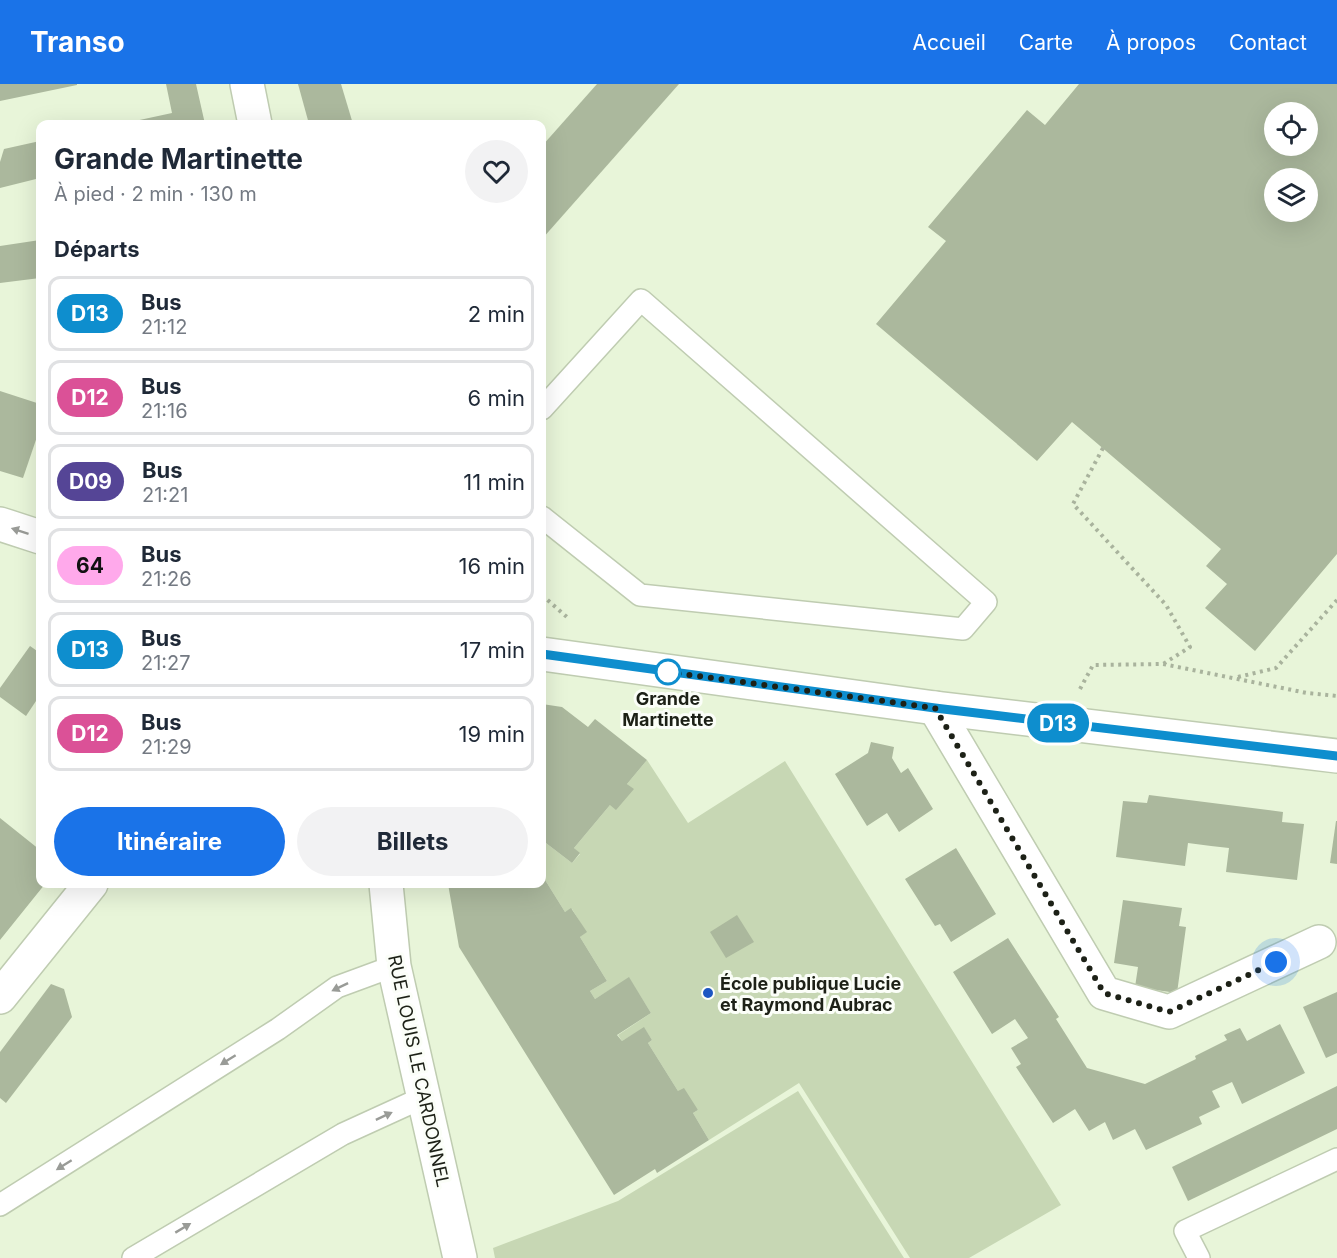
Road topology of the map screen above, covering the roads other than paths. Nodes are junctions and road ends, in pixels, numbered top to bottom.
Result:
1 (247, 84) edge
2 (254, 120) edge
3 (546, 405) edge
4 (546, 520) edge
5 (0, 524) edge
6 (36, 536) edge
7 (546, 655) edge
8 (935, 708) junction
9 (1337, 756) edge
10 (88, 888) edge
11 (386, 888) edge
12 (1318, 942) dead end
13 (394, 966) junction
14 (0, 997) edge
15 (424, 1097) junction
16 (1337, 1159) edge
17 (0, 1205) edge
18 (450, 1253) edge
19 (133, 1258) edge
20 (1199, 1258) edge

1 - 2 street
3 - 4 lane
6 -> 5 street
7 - 8 street
8 - 9 street
8 - 12 street
10 - 14 street
11 - 13 street, RUE LOUIS LE CARDONNEL
13 - 15 street, RUE LOUIS LE CARDONNEL
13 -> 17 lane
15 - 18 street, RUE LOUIS LE CARDONNEL
19 -> 15 lane
16 - 20 lane

